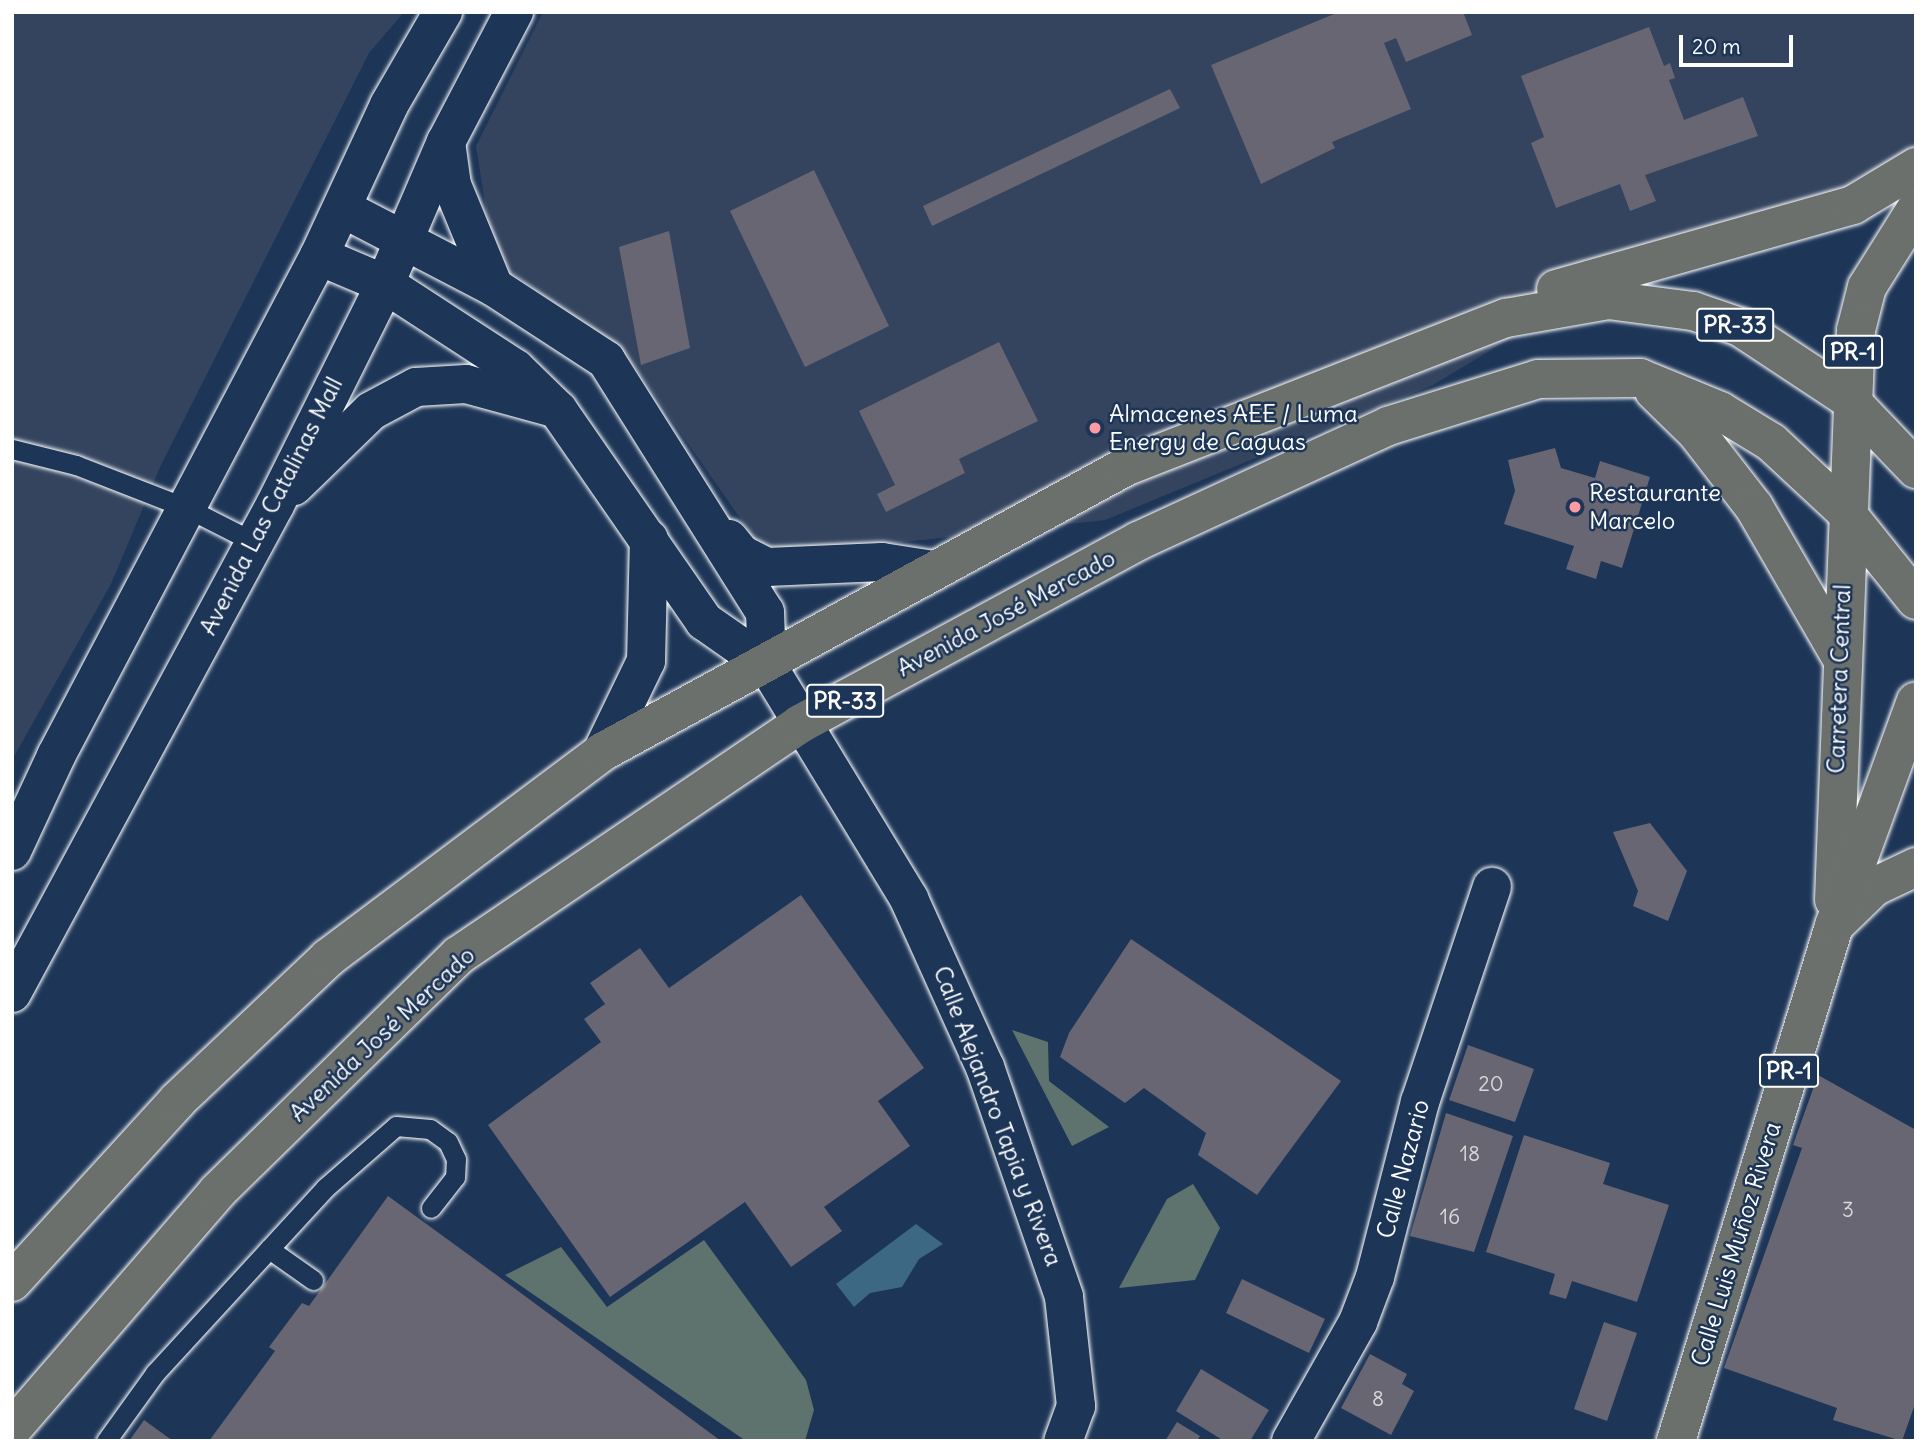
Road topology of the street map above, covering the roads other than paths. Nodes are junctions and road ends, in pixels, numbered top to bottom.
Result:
1 (443, 12) edge
2 (514, 12) edge
3 (446, 142) junction
4 (1916, 167) edge
5 (342, 208) junction
6 (1916, 209) edge
7 (405, 239) junction
8 (319, 256) junction
9 (385, 284) junction
10 (494, 287) junction
11 (1506, 318) junction
12 (1640, 378) junction
13 (1849, 398) junction
14 (558, 410) junction
15 (12, 449) edge
16 (1916, 468) edge
17 (275, 505) junction
18 (187, 508) junction
19 (1844, 510) junction
20 (706, 511) junction
21 (649, 539) junction
22 (254, 542) junction
23 (933, 570) junction
24 (1916, 600) edge
25 (1841, 657) junction
26 (767, 665) junction
27 (1916, 701) edge
28 (800, 724) junction
29 (602, 752) junction
30 (12, 851) edge
31 (1916, 867) edge
32 (1492, 887) dead end
33 (1834, 926) junction
34 (12, 993) edge
35 (431, 1208) dead end
36 (269, 1249) junction
37 (313, 1280) dead end
38 (12, 1282) edge
39 (12, 1429) edge
40 (106, 1441) edge
41 (1063, 1441) edge
42 (1291, 1441) edge
43 (1676, 1441) edge

1 - 5 street
2 - 3 street, Avenida Las Catalinas Mall
3 - 7 street, Avenida Las Catalinas Mall
3 - 10 street
4 - 11 main road
5 - 7 street, Calle Alejandro Tapia y Rivera
5 - 8 street
6 - 13 main road, Carretera Central / PR-1
7 - 9 street, Avenida Las Catalinas Mall
7 - 10 street, Calle Alejandro Tapia y Rivera
8 - 9 street, Calle Alejandro Tapia y Rivera
8 - 18 street
9 - 14 street, Calle Alejandro Tapia y Rivera
9 - 17 street, Avenida Las Catalinas Mall
10 - 20 street, Calle Alejandro Tapia y Rivera
11 - 13 main road, PR-33
11 - 23 main road, PR-33
12 - 19 main road, Avenida José Mercado / PR-33
12 - 25 main road
12 - 28 main road, Avenida José Mercado / PR-33
13 - 16 main road, PR-33
13 - 19 main road, Carretera Central / PR-1
14 - 17 street
14 - 21 street, Calle Alejandro Tapia y Rivera
15 - 18 lane
17 - 22 street, Avenida Las Catalinas Mall
18 - 22 lane
18 - 30 street
19 - 24 main road, Avenida José Mercado / PR-33
19 - 25 main road, Carretera Central / PR-1
20 - 23 street
20 - 26 street, Calle Alejandro Tapia y Rivera
21 - 26 street, Calle Alejandro Tapia y Rivera
21 - 29 street
22 - 34 street, Avenida Las Catalinas Mall
23 - 26 main road, PR-33
25 - 33 main road, Carretera Central / PR-1
26 - 28 street, Calle Alejandro Tapia y Rivera
26 - 29 main road, PR-33
27 - 33 main road, Carretera Central / PR-1
28 - 39 main road, Avenida José Mercado / PR-33
28 - 41 street, Calle Alejandro Tapia y Rivera
29 - 38 main road, PR-33
31 - 33 main road
32 - 42 street, Calle Nazario
33 - 43 main road, Calle Luis Muñoz Rivera / PR-1
35 - 36 lane
36 - 37 lane
36 - 40 lane

